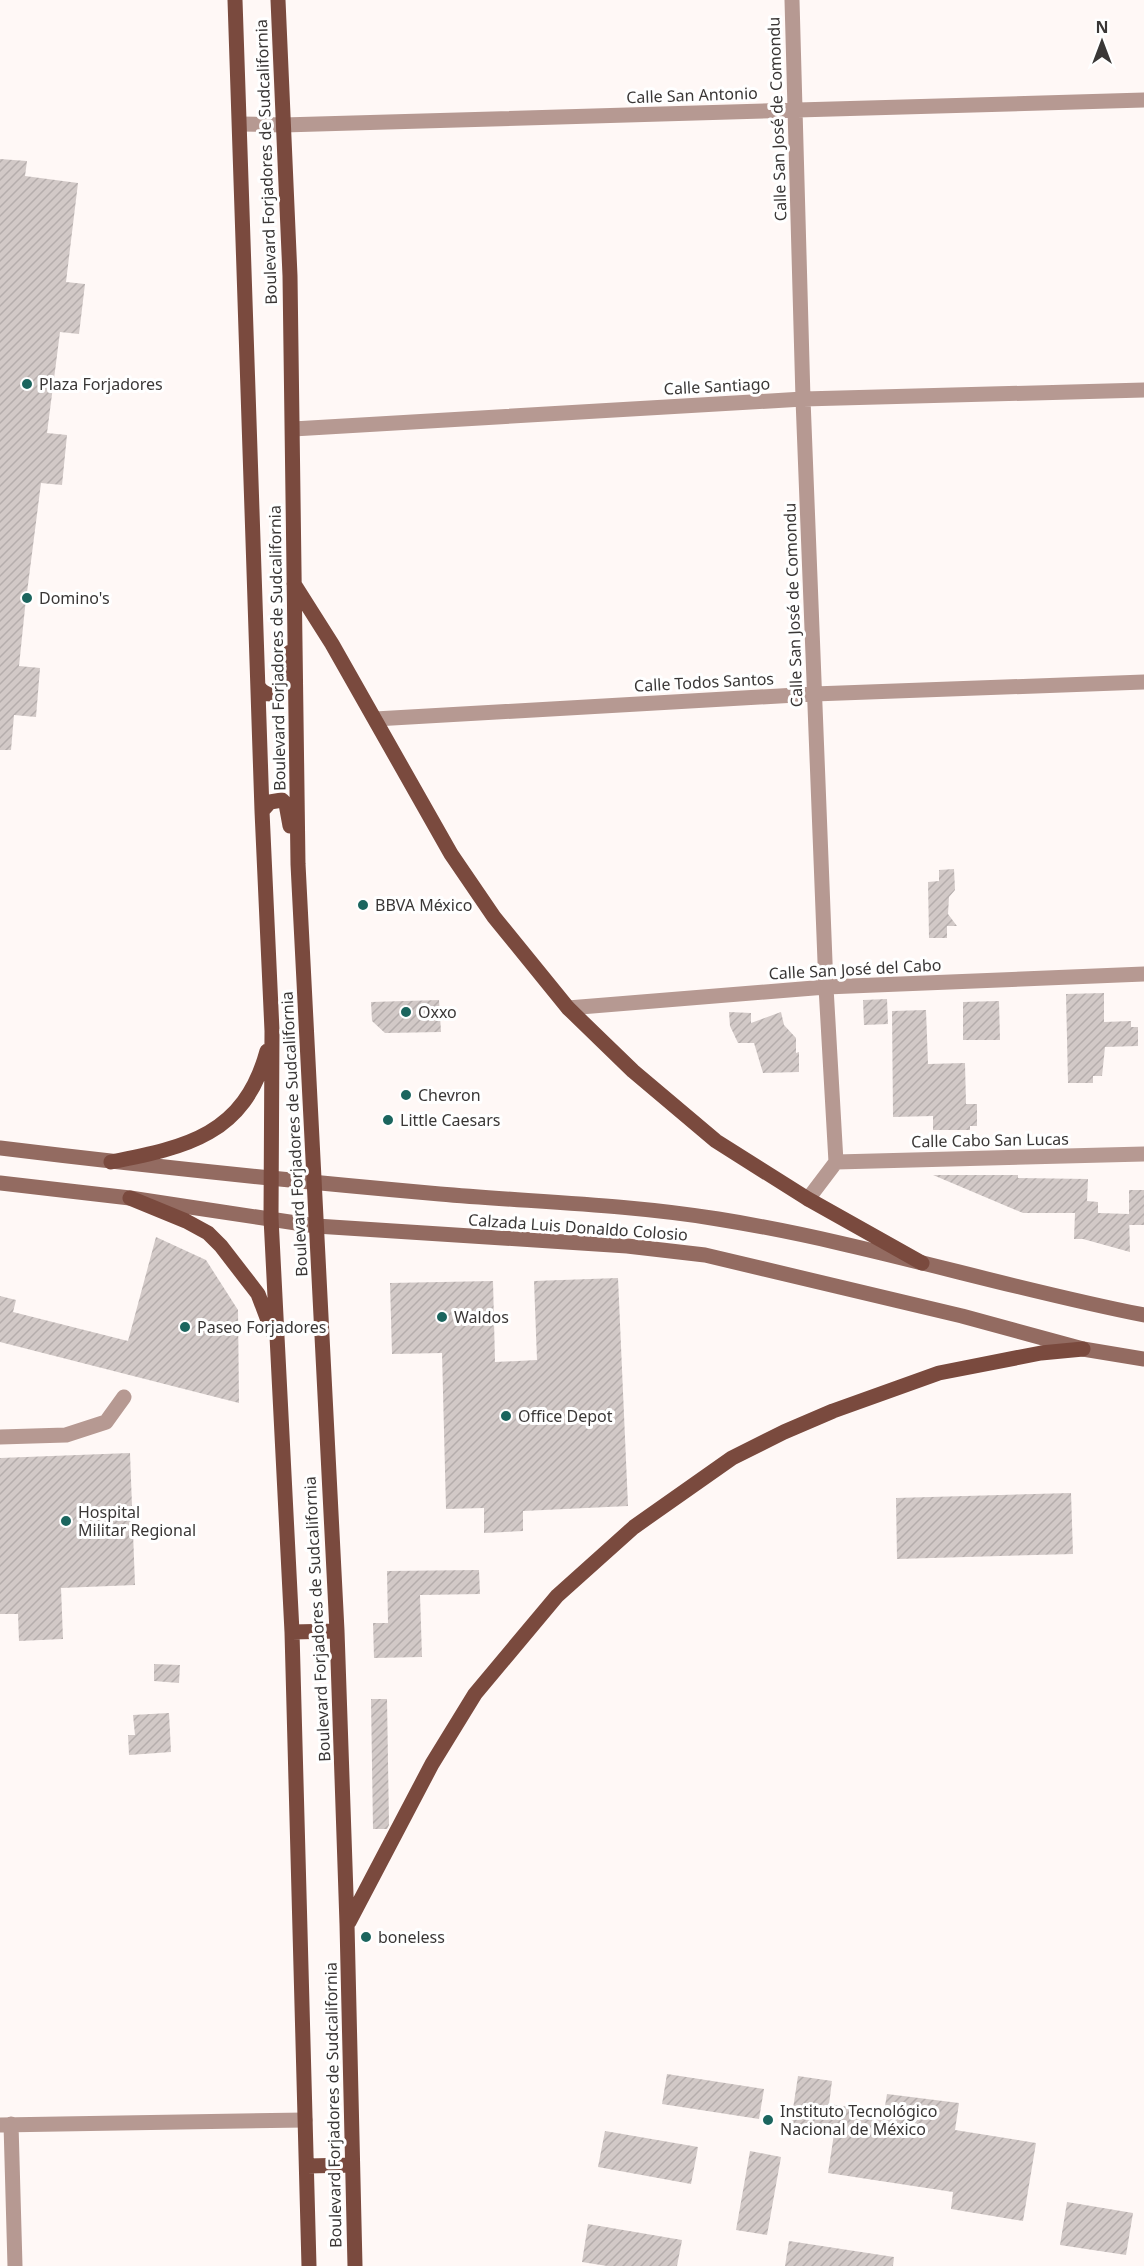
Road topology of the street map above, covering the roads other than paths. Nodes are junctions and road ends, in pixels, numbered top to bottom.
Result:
1 (235, 0) edge
2 (278, 0) edge
3 (792, 0) edge
4 (1144, 100) edge
5 (796, 110) junction
6 (240, 124) junction
7 (284, 125) junction
8 (1144, 390) edge
9 (803, 399) junction
10 (293, 429) junction
11 (294, 584) junction
12 (295, 636) junction
13 (1144, 682) edge
14 (258, 686) junction
15 (814, 694) junction
16 (375, 719) junction
17 (262, 811) junction
18 (298, 864) junction
19 (1144, 974) edge
20 (826, 987) junction
21 (568, 1008) junction
22 (272, 1031) junction
23 (0, 1148) edge
24 (1144, 1154) edge
25 (111, 1162) junction
26 (836, 1162) junction
27 (272, 1179) junction
28 (0, 1183) edge
29 (314, 1183) junction
30 (130, 1198) junction
31 (808, 1199) junction
32 (271, 1218) junction
33 (316, 1226) junction
34 (922, 1263) junction
35 (1144, 1315) edge
36 (278, 1345) junction
37 (1083, 1349) junction
38 (1144, 1359) edge
39 (124, 1397) dead end
40 (0, 1437) edge
41 (337, 1631) junction
42 (292, 1632) junction
43 (347, 1924) junction
44 (305, 2120) junction
45 (6, 2125) edge
46 (352, 2165) junction
47 (306, 2166) junction
48 (15, 2266) edge
49 (309, 2266) edge
50 (355, 2266) edge

1 - 6 main road, Boulevard Forjadores de Sudcalifornia
2 - 7 main road, Boulevard Forjadores de Sudcalifornia
3 - 5 street, Calle San José de Comondu
4 - 5 street, Calle San Antonio
5 - 7 street, Calle San Antonio
5 - 9 street, Calle San José de Comondu
6 - 7 street, Calle San Antonio
6 - 14 main road, Boulevard Forjadores de Sudcalifornia
7 - 10 main road, Boulevard Forjadores de Sudcalifornia
8 - 9 street, Calle Santiago
9 - 10 street, Calle Santiago
9 - 15 street, Calle San José de Comondu
10 - 11 main road, Boulevard Forjadores de Sudcalifornia
11 - 12 main road, Boulevard Forjadores de Sudcalifornia
11 - 16 main road
12 - 14 main road
12 - 18 main road, Boulevard Forjadores de Sudcalifornia
13 - 15 street, Calle Todos Santos
14 - 17 main road, Boulevard Forjadores de Sudcalifornia
15 - 16 street, Calle Todos Santos
15 - 20 street, Calle San José de Comondu
16 - 21 main road
17 - 18 main road
17 - 22 main road, Boulevard Forjadores de Sudcalifornia
18 - 29 main road, Boulevard Forjadores de Sudcalifornia
19 - 20 street, Calle San José del Cabo
20 - 21 street, Calle San José del Cabo
20 - 26 street, Calle San José de Comondu
21 - 31 main road
22 - 25 main road
22 - 27 main road, Boulevard Forjadores de Sudcalifornia
23 - 25 main road, Calzada Luis Donaldo Colosio
24 - 26 street, Calle Cabo San Lucas
25 - 27 main road, Calzada Luis Donaldo Colosio
26 - 31 street
27 - 29 main road, Calzada Luis Donaldo Colosio
27 - 32 main road, Boulevard Forjadores de Sudcalifornia
28 - 30 main road, Calzada Luis Donaldo Colosio
29 - 33 main road, Boulevard Forjadores de Sudcalifornia
29 - 34 main road, Calzada Luis Donaldo Colosio
30 - 32 main road, Calzada Luis Donaldo Colosio
30 - 36 main road
31 - 34 main road
32 - 33 main road, Calzada Luis Donaldo Colosio
32 - 36 main road, Boulevard Forjadores de Sudcalifornia
33 - 37 main road, Calzada Luis Donaldo Colosio
33 - 41 main road, Boulevard Forjadores de Sudcalifornia
34 - 35 main road, Calzada Luis Donaldo Colosio
36 - 42 main road, Boulevard Forjadores de Sudcalifornia
37 - 38 main road, Calzada Luis Donaldo Colosio
37 - 43 main road
39 - 40 street
41 - 42 main road
41 - 43 main road, Boulevard Forjadores de Sudcalifornia
42 - 44 main road, Boulevard Forjadores de Sudcalifornia
43 - 46 main road, Boulevard Forjadores de Sudcalifornia
44 - 45 street
44 - 47 main road, Boulevard Forjadores de Sudcalifornia
45 - 48 street
46 - 47 main road
46 - 50 main road, Boulevard Forjadores de Sudcalifornia
47 - 49 main road, Boulevard Forjadores de Sudcalifornia

